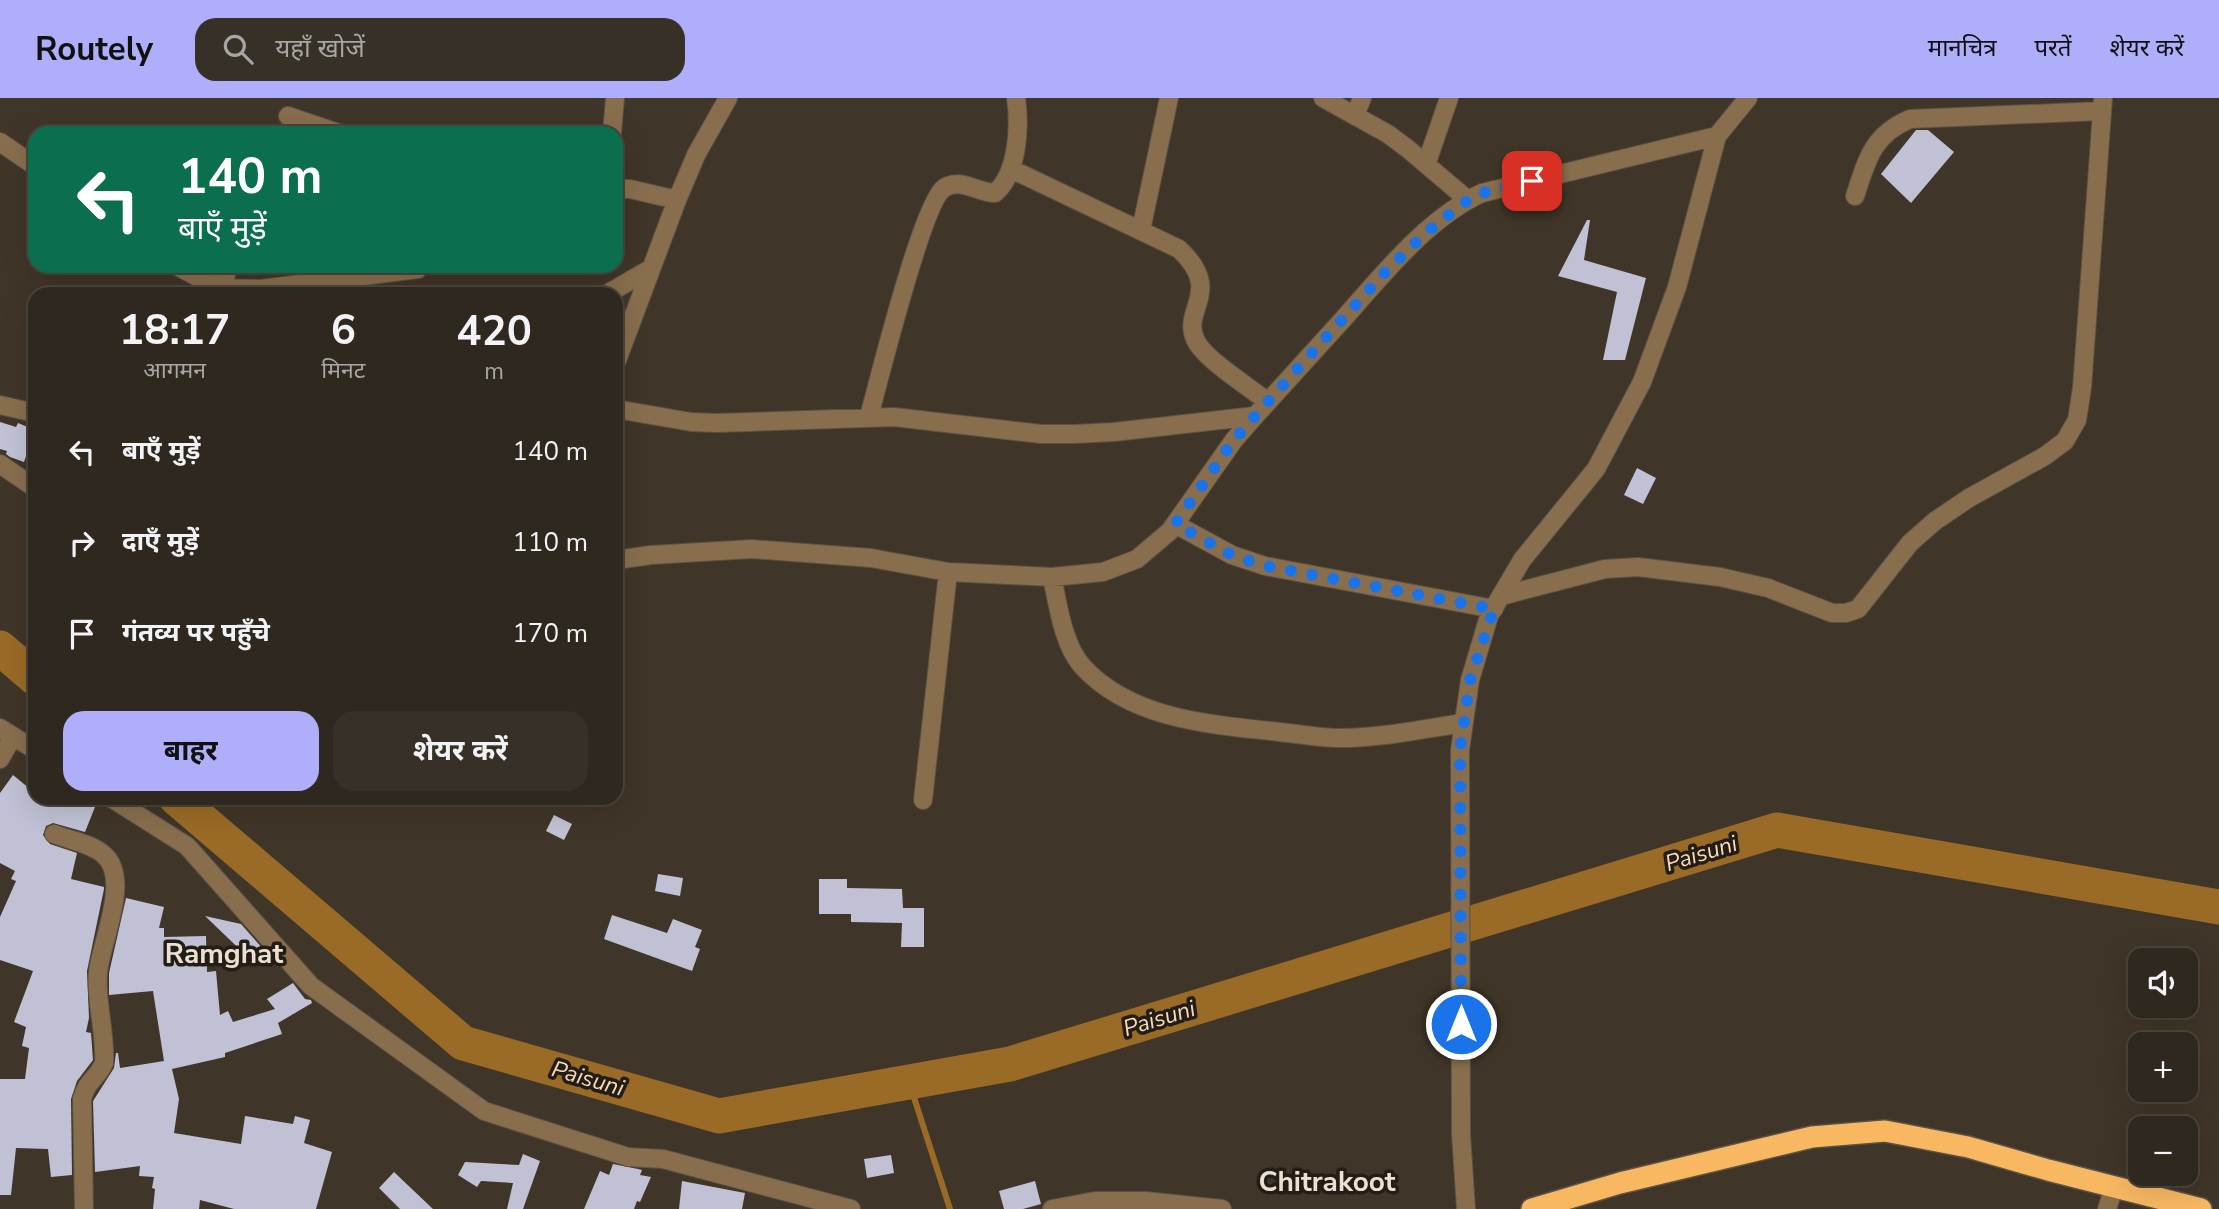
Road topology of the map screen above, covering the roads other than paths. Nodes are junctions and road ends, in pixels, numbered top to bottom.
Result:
1 (615, 98) edge
2 (728, 98) edge
3 (1016, 98) edge
4 (1169, 98) edge
5 (1323, 98) edge
6 (1363, 98) edge
7 (1449, 98) edge
8 (1748, 98) edge
9 (2102, 101) edge
10 (288, 116) dead end
11 (1355, 116) junction
12 (317, 126) edge
13 (613, 126) edge
14 (1717, 136) junction
15 (0, 142) edge
16 (28, 161) edge
17 (1426, 162) junction
18 (1011, 169) junction
19 (623, 189) edge
20 (1855, 196) dead end
21 (677, 200) junction
22 (1468, 200) junction
23 (1141, 230) junction
24 (650, 269) junction
25 (190, 273) edge
26 (387, 273) edge
27 (216, 287) edge
28 (277, 287) edge
29 (619, 287) edge
30 (623, 344) edge
31 (1268, 402) junction
32 (0, 405) edge
33 (623, 410) edge
34 (28, 411) edge
35 (1255, 416) junction
36 (869, 417) junction
37 (0, 464) edge
38 (28, 483) edge
39 (1175, 524) junction
40 (623, 559) edge
41 (948, 572) junction
42 (1052, 577) junction
43 (1497, 602) junction
44 (1463, 723) junction
45 (7, 732) edge
46 (28, 746) edge
47 (0, 759) edge
48 (923, 800) dead end
49 (122, 805) edge
50 (54, 834) dead end
51 (2114, 1187) junction
52 (84, 1209) edge
53 (851, 1209) edge
54 (1052, 1209) edge
55 (1222, 1209) edge
56 (1466, 1209) edge
57 (1532, 1209) edge
58 (2107, 1209) edge
59 (2202, 1209) edge

1 - 13 street
2 - 21 street
3 - 18 street
4 - 23 street
5 - 11 street
6 - 11 street
7 - 17 street
8 - 14 street
9 - 20 street
9 - 43 street
10 - 12 street
11 - 17 street
14 - 22 street
14 - 43 street
15 - 16 street
17 - 22 street
18 - 23 street
18 - 36 street
19 - 21 street
21 - 24 street
22 - 31 street
23 - 31 street
24 - 29 street
24 - 30 street
25 - 27 street
26 - 28 street
31 - 35 street
32 - 34 street
33 - 36 street
35 - 36 street
35 - 39 street
37 - 38 street
39 - 42 street
39 - 43 street
40 - 41 street
41 - 42 street
41 - 48 street
42 - 44 street
43 - 44 street
44 - 56 street
45 - 46 street
45 - 47 street
49 - 53 street
50 - 52 street
51 - 57 highway
51 - 58 street
51 - 59 highway
54 - 55 street

